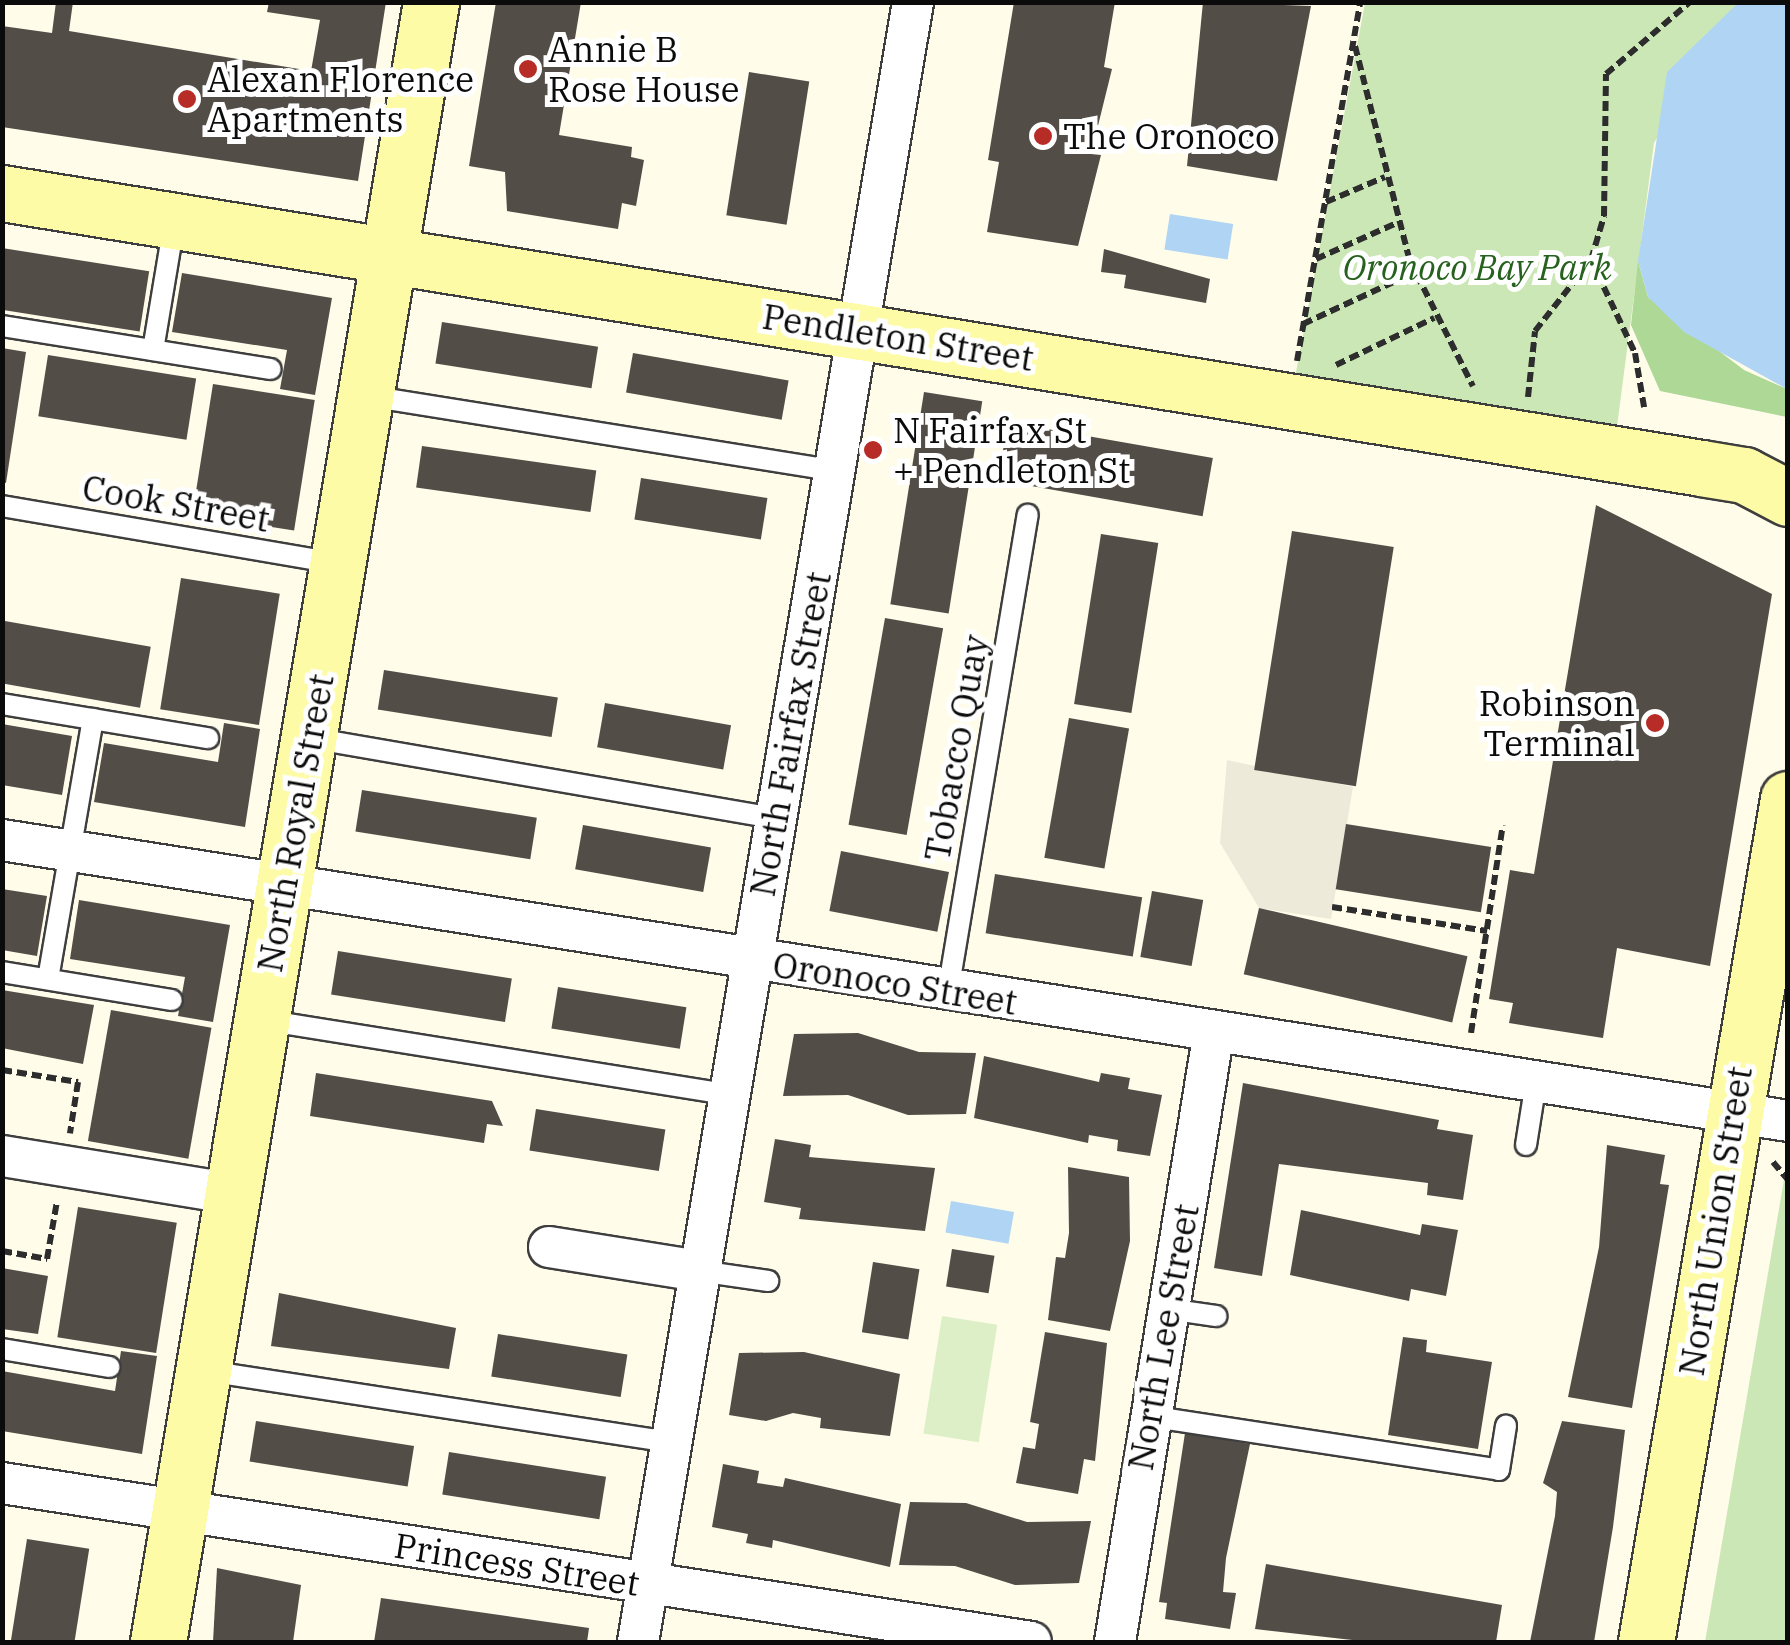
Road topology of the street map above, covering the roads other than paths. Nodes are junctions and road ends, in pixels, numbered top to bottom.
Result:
1 (431, 2) edge
2 (914, 2) edge
3 (2, 193) edge
4 (174, 220) junction
5 (389, 255) junction
6 (2, 326) edge
7 (857, 331) junction
8 (153, 350) junction
9 (272, 369) dead end
10 (366, 396) junction
11 (834, 471) junction
12 (1788, 498) edge
13 (2, 506) edge
14 (1028, 515) dead end
15 (338, 563) junction
16 (2, 704) edge
17 (93, 719) junction
18 (208, 738) dead end
19 (309, 738) junction
20 (1788, 799) edge
21 (776, 818) junction
22 (2, 840) edge
23 (70, 851) junction
24 (284, 885) junction
25 (751, 962) junction
26 (2, 972) edge
27 (48, 979) junction
28 (948, 992) junction
29 (172, 1000) dead end
30 (262, 1020) junction
31 (1214, 1031) junction
32 (1536, 1082) junction
33 (729, 1096) junction
34 (1732, 1112) junction
35 (1788, 1121) edge
36 (1526, 1145) dead end
37 (2, 1156) edge
38 (232, 1194) junction
39 (549, 1248) dead end
40 (700, 1271) junction
41 (768, 1281) dead end
42 (1168, 1309) junction
43 (1216, 1316) dead end
44 (2, 1349) edge
45 (109, 1368) dead end
46 (204, 1371) junction
47 (1148, 1416) junction
48 (1506, 1426) dead end
49 (671, 1442) junction
50 (2, 1484) edge
51 (180, 1511) junction
52 (647, 1585) junction
53 (158, 1642) edge
54 (638, 1642) edge
55 (1032, 1642) edge
56 (1115, 1642) edge
57 (1646, 1642) edge

1 - 5 street, North Royal Street
2 - 7 street, North Fairfax Street
3 - 4 street, Pendleton Street
4 - 5 street, Pendleton Street
4 - 8 lane
5 - 7 street, Pendleton Street
5 - 10 street, North Royal Street
6 - 8 lane
7 - 11 street, North Fairfax Street
7 - 12 street, Pendleton Street
8 - 9 lane
10 - 11 lane
10 - 15 street, North Royal Street
11 - 21 street, North Fairfax Street
13 - 15 lane, Cook Street
14 - 28 lane, Tobacco Quay
15 - 19 street, North Royal Street
16 - 17 lane
17 - 18 lane
17 - 23 lane
19 - 21 lane
19 - 24 street, North Royal Street
20 - 34 street, North Union Street
21 - 25 street, North Fairfax Street
22 - 23 street, Oronoco Street
23 - 24 street, Oronoco Street
23 - 27 lane
24 - 25 street, Oronoco Street
24 - 30 street, North Royal Street
25 - 28 street, Oronoco Street
25 - 33 street, North Fairfax Street
26 - 27 lane
27 - 29 lane
28 - 31 street, Oronoco Street
30 - 33 lane
30 - 38 street, North Royal Street
31 - 32 street, Oronoco Street
31 - 42 street, North Lee Street
32 - 34 street, Oronoco Street
32 - 36 lane
33 - 40 street, North Fairfax Street
34 - 35 street, Oronoco Street
34 - 57 street, North Union Street
37 - 38 street
38 - 46 street, North Royal Street
39 - 40 street
40 - 41 lane
40 - 49 street, North Fairfax Street
42 - 43 lane
42 - 47 street, North Lee Street
44 - 45 lane
46 - 49 lane
46 - 51 street, North Royal Street
47 - 48 lane
47 - 56 street, North Lee Street
49 - 52 street, North Fairfax Street
50 - 51 street, Princess Street
51 - 52 street, Princess Street
51 - 53 street, North Royal Street
52 - 54 street, North Fairfax Street
52 - 55 street, Princess Street

